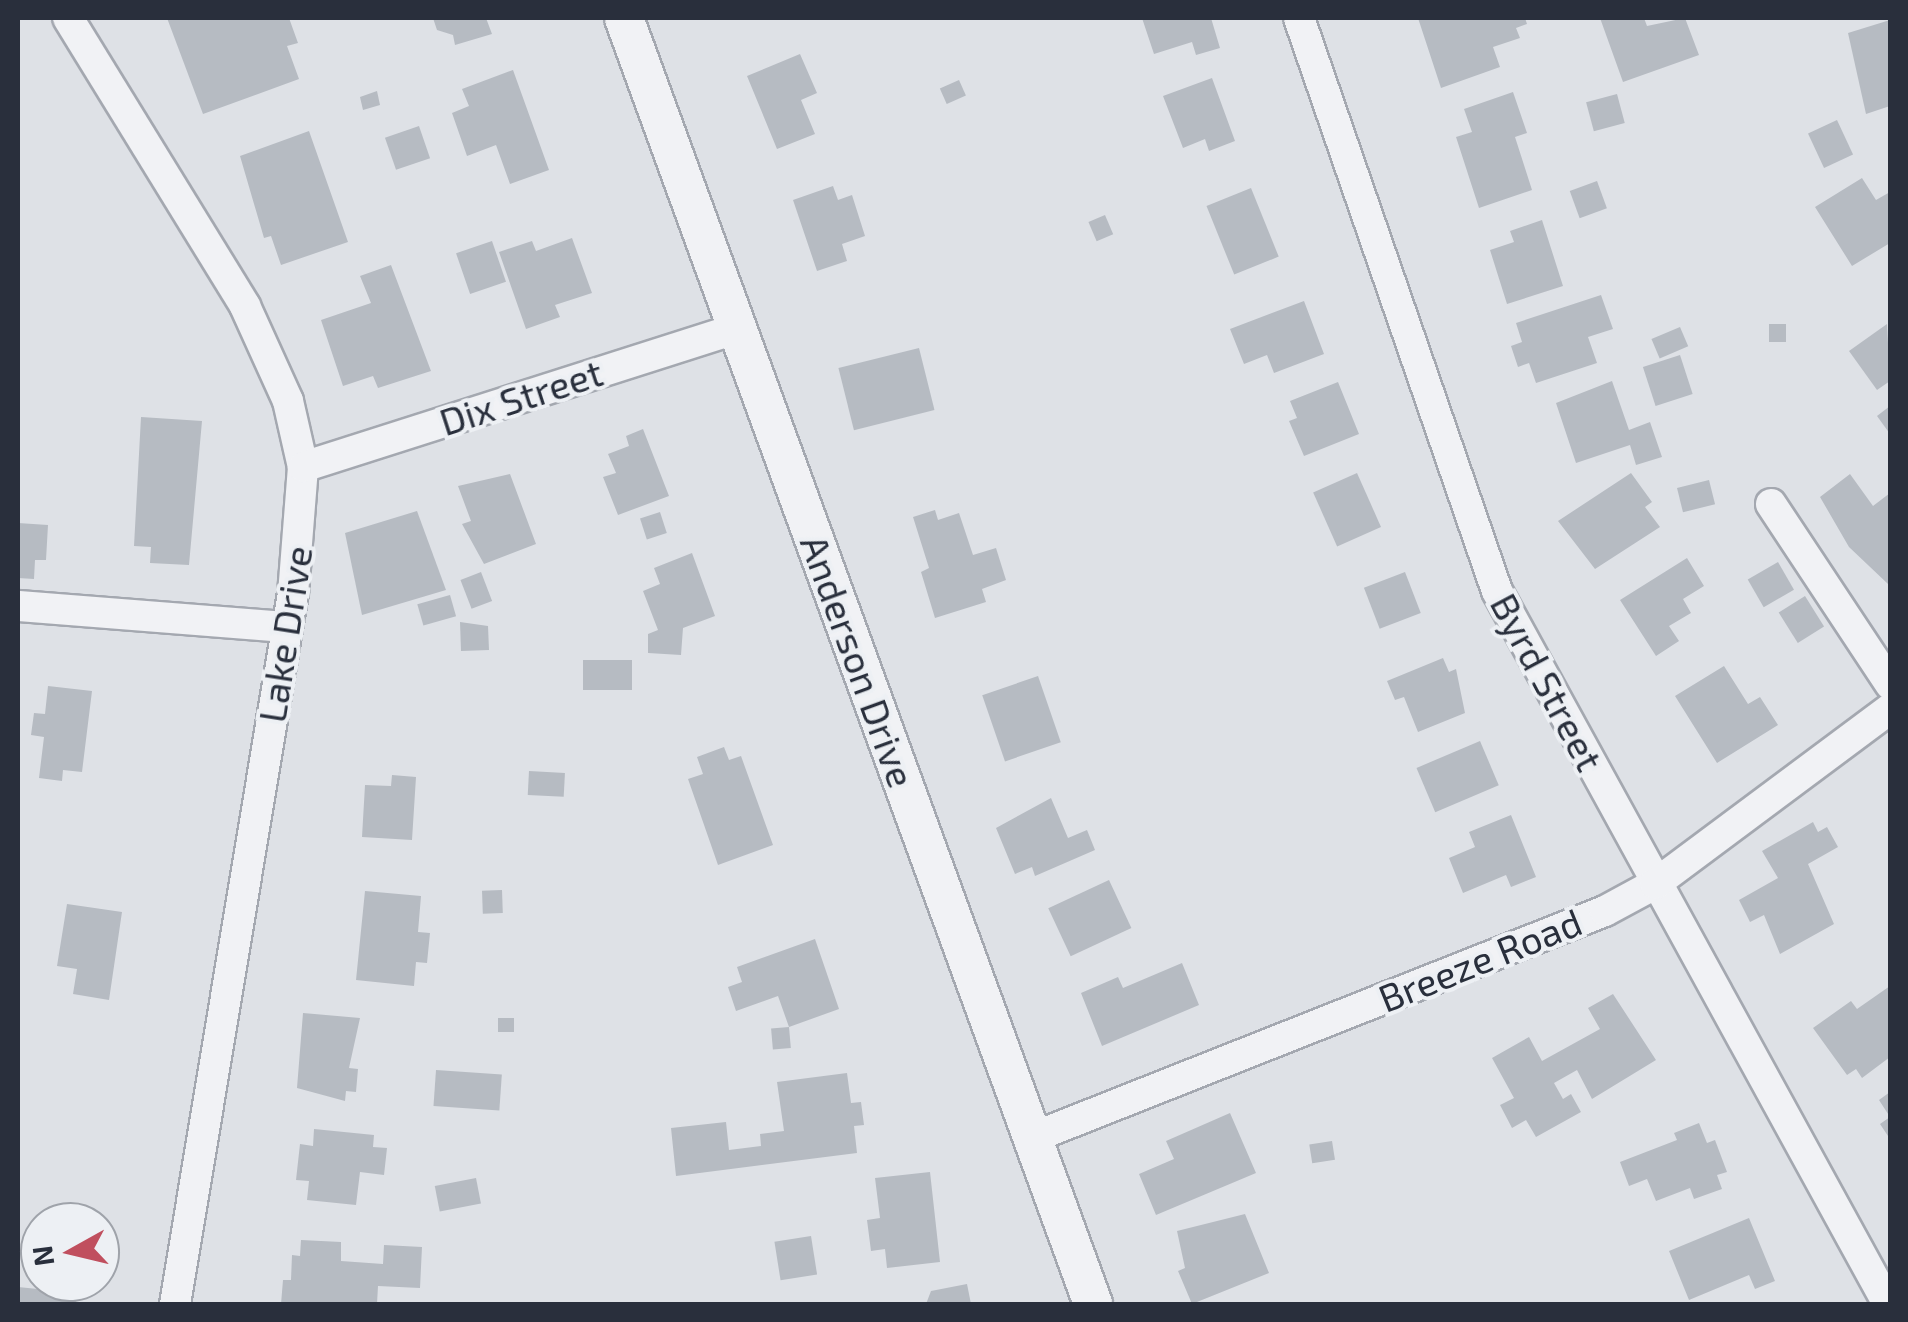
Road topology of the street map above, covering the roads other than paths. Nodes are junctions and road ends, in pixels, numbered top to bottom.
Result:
1 (68, 18) edge
2 (624, 18) edge
3 (1299, 18) edge
4 (738, 328) junction
5 (303, 467) junction
6 (1771, 504) dead end
7 (18, 606) edge
8 (286, 627) junction
9 (1890, 684) edge
10 (1890, 709) edge
11 (1655, 884) junction
12 (1029, 1139) junction
13 (176, 1304) edge
14 (1093, 1304) edge
15 (1888, 1304) edge

1 - 5 street, Lake Drive
2 - 4 street, Anderson Drive
3 - 11 street, Byrd Street
4 - 5 street, Dix Street
4 - 12 street, Anderson Drive
5 - 8 street, Lake Drive
6 - 9 street
7 - 8 street
8 - 13 street, Lake Drive
10 - 11 street, Breeze Road
11 - 12 street, Breeze Road
11 - 15 street, Byrd Street
12 - 14 street, Anderson Drive

